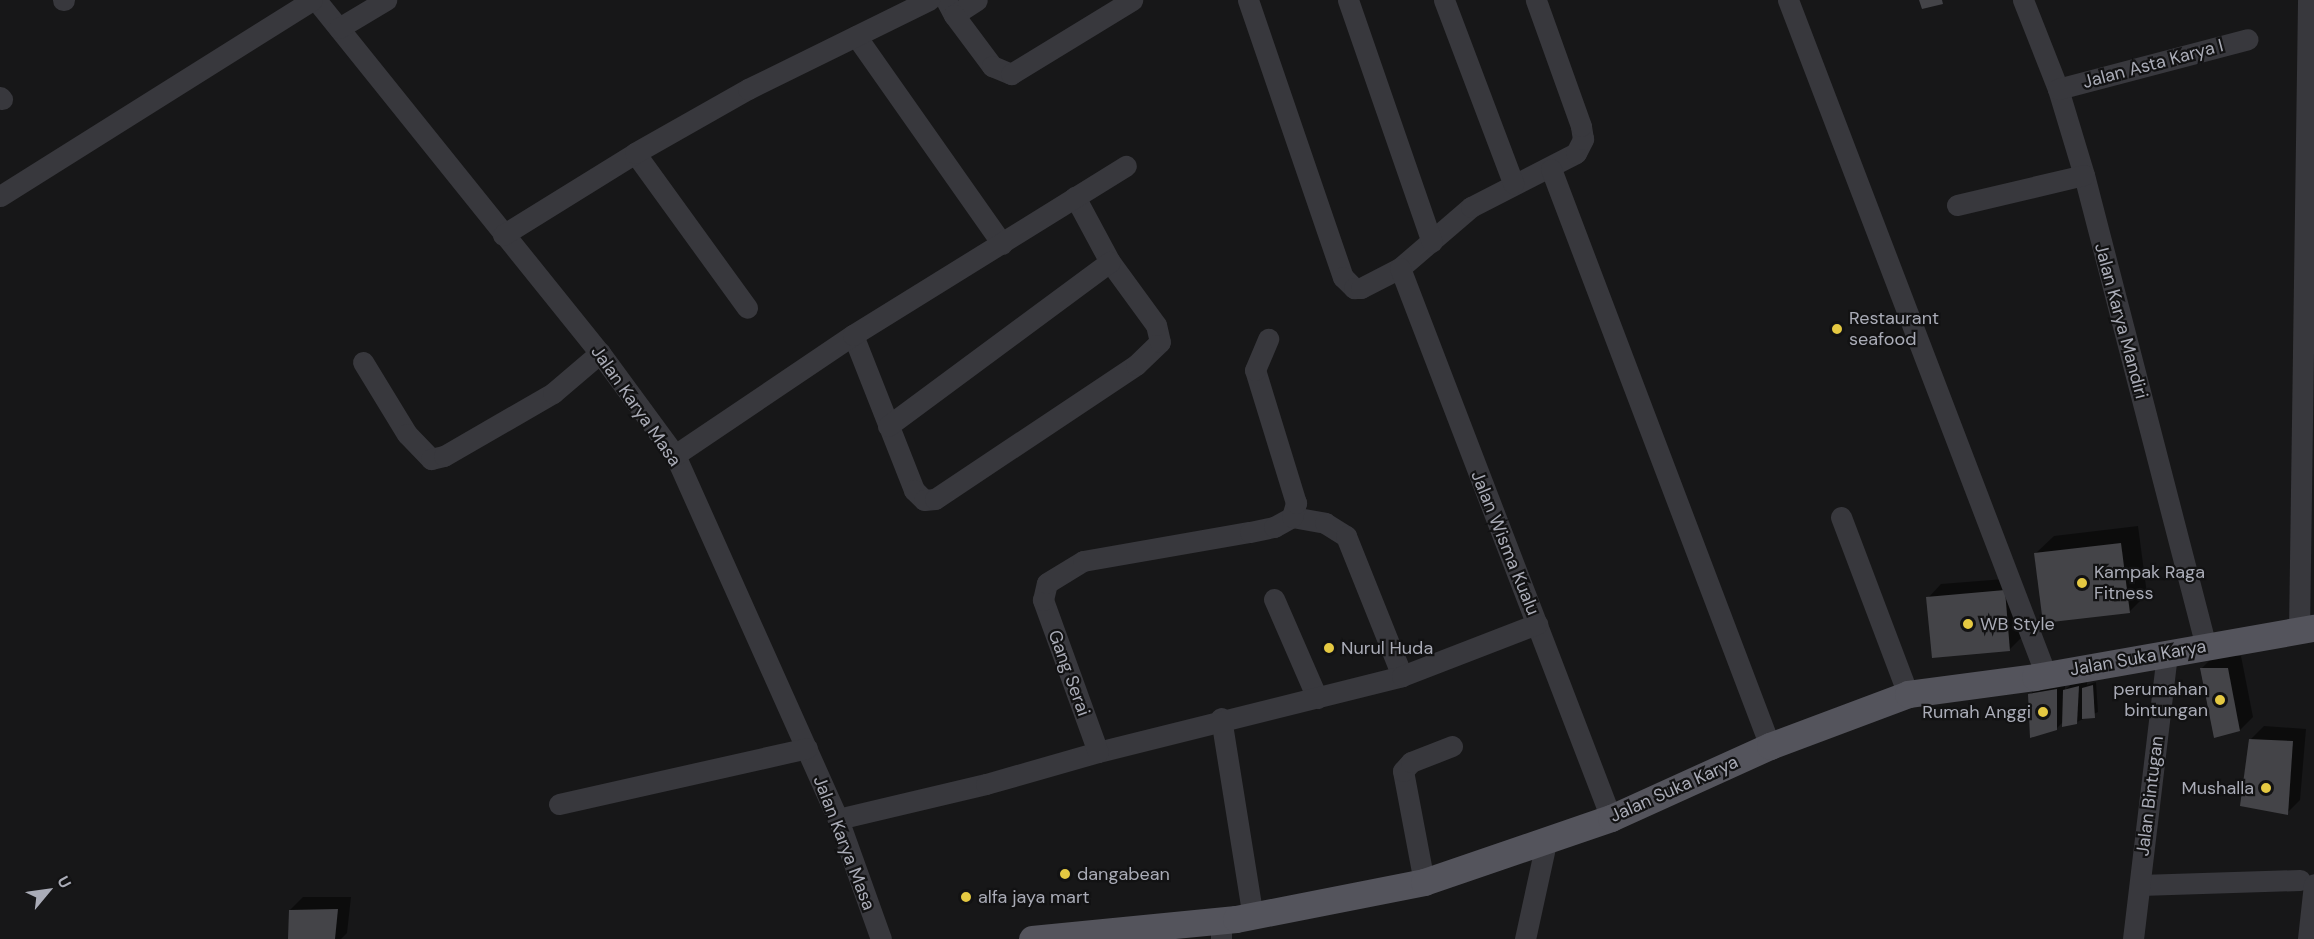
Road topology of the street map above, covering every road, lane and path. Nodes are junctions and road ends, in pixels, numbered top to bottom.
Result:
1 (314, 0) edge
2 (386, 0) edge
3 (929, 0) edge
4 (977, 0) edge
5 (1132, 0) edge
6 (1248, 0) edge
7 (1348, 0) edge
8 (1444, 0) edge
9 (1536, 0) edge
10 (1788, 0) edge
11 (2023, 0) edge
12 (2308, 0) edge
13 (950, 8) edge
14 (339, 28) junction
15 (856, 36) junction
16 (2248, 39) dead end
17 (2311, 52) edge
18 (2058, 89) junction
19 (635, 153) junction
20 (1126, 166) dead end
21 (1551, 169) junction
22 (2084, 175) junction
23 (1513, 183) junction
24 (0, 196) edge
25 (1076, 196) junction
26 (1957, 205) dead end
27 (502, 235) junction
28 (1432, 242) junction
29 (1002, 244) junction
30 (1110, 262) junction
31 (1400, 268) junction
32 (2309, 271) edge
33 (747, 308) dead end
34 (853, 335) junction
35 (1268, 339) dead end
36 (600, 353) junction
37 (363, 362) dead end
38 (888, 426) junction
39 (675, 455) junction
40 (1292, 517) junction
41 (1841, 517) dead end
42 (1274, 599) dead end
43 (1537, 624) junction
44 (2306, 629) edge
45 (2206, 646) junction
46 (2167, 653) junction
47 (2046, 675) junction
48 (1401, 676) junction
49 (1908, 694) junction
50 (1317, 698) junction
51 (1221, 718) junction
52 (1452, 746) dead end
53 (1770, 746) junction
54 (807, 748) junction
55 (1098, 752) junction
56 (559, 804) dead end
57 (1611, 818) junction
58 (838, 819) junction
59 (1546, 843) junction
60 (1424, 882) junction
61 (2307, 882) edge
62 (2140, 885) junction
63 (1253, 916) junction
64 (1221, 930) edge
65 (881, 939) edge
66 (1032, 939) edge
67 (1525, 939) edge
68 (2133, 939) edge
69 (2308, 939) edge

1 - 14 street, Jalan Karya Masa
1 - 24 street
2 - 14 street
3 - 15 street
4 - 13 street
5 - 13 street
6 - 31 street
7 - 28 street
8 - 23 street
9 - 21 street
10 - 47 street
11 - 18 street, Jalan Karya Mandiri
12 - 17 street
14 - 27 street, Jalan Karya Masa
15 - 19 street
15 - 29 street
16 - 18 street, Jalan Asta Karya I
17 - 32 street
18 - 22 street, Jalan Karya Mandiri
19 - 27 street
19 - 33 street
20 - 25 street
21 - 23 street
21 - 53 street
22 - 26 street
22 - 45 street, Jalan Karya Mandiri
23 - 28 street
25 - 29 street
25 - 30 street
27 - 36 street, Jalan Karya Masa
28 - 31 street
29 - 34 street
30 - 38 street
30 - 38 street
31 - 43 street, Jalan Wisma Kualu
32 - 44 street
34 - 38 street
34 - 39 street
35 - 40 street
36 - 37 street
36 - 39 street, Jalan Karya Masa
39 - 54 street, Jalan Karya Masa
40 - 48 street
40 - 55 street, Gang Serai
41 - 49 street
42 - 50 street
43 - 48 street
43 - 57 street, Jalan Wisma Kualu
44 - 45 main road, Jalan Suka Karya
45 - 46 main road, Jalan Suka Karya
46 - 47 main road, Jalan Suka Karya
46 - 62 street, Jalan Bintugan
47 - 49 main road, Jalan Suka Karya
48 - 50 street
49 - 53 main road, Jalan Suka Karya
50 - 51 street
51 - 55 street
51 - 63 street
52 - 60 street
53 - 57 main road, Jalan Suka Karya
54 - 56 street
54 - 58 street, Jalan Karya Masa
55 - 58 street
57 - 59 main road, Jalan Suka Karya
58 - 65 street, Jalan Karya Masa
59 - 60 main road, Jalan Suka Karya
59 - 67 street
60 - 63 main road, Jalan Suka Karya
61 - 62 street
61 - 69 street
62 - 68 street, Jalan Bintugan
63 - 64 main road, Jalan Suka Karya
64 - 66 main road, Jalan Suka Karya

